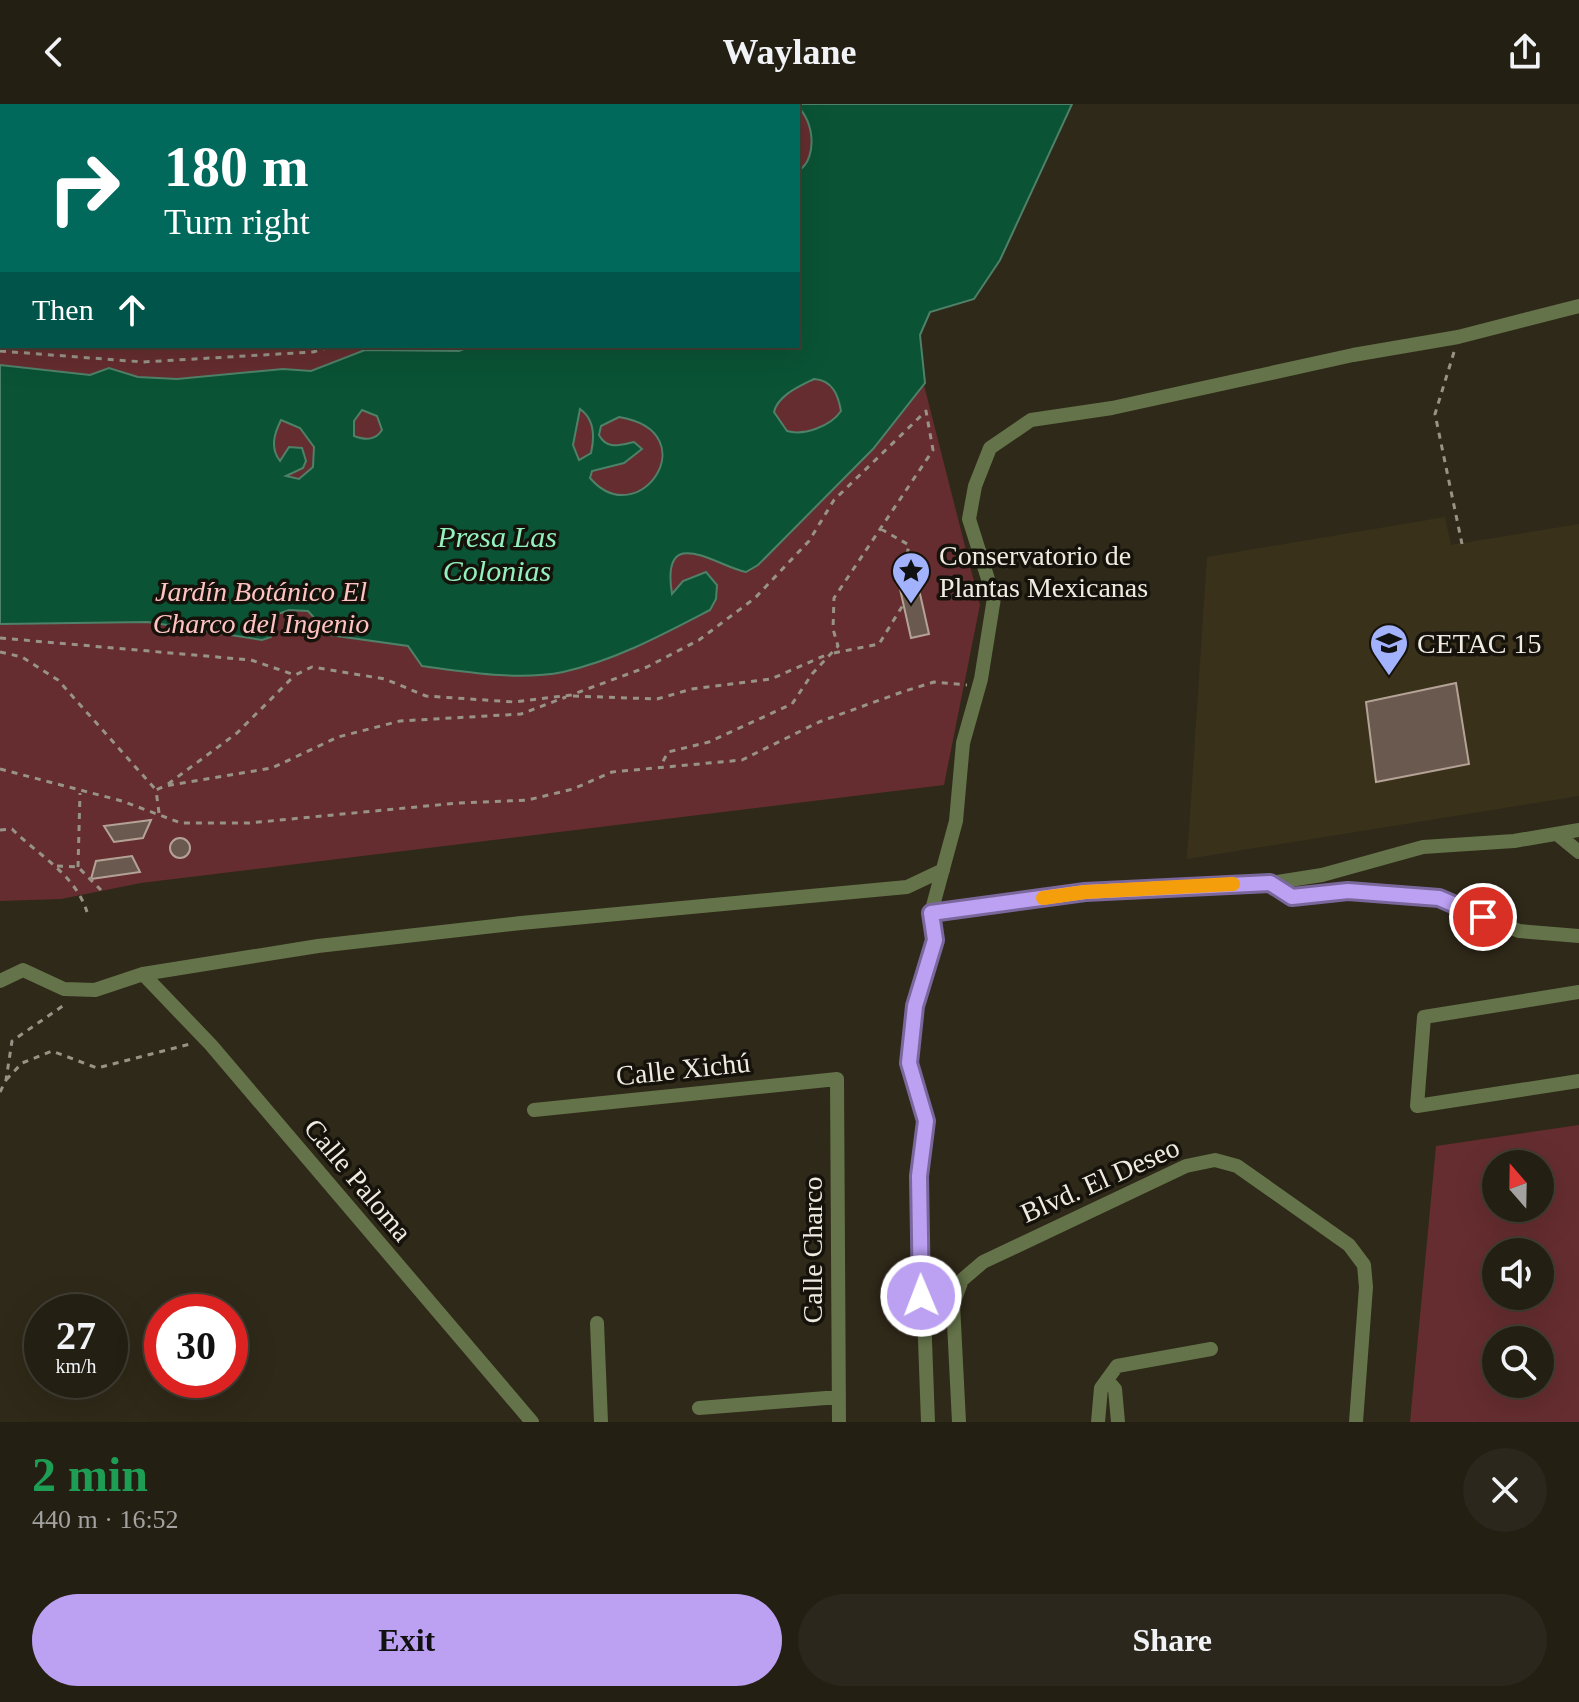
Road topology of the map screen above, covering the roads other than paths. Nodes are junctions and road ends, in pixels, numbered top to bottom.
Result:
1 (1579, 306) edge
2 (1579, 830) edge
3 (1557, 834) junction
4 (1579, 852) edge
5 (943, 870) junction
6 (1270, 883) junction
7 (931, 913) junction
8 (1579, 936) edge
9 (143, 974) junction
10 (0, 981) edge
11 (1579, 992) edge
12 (837, 1079) joint
13 (1579, 1081) edge
14 (534, 1110) dead end
15 (597, 1323) dead end
16 (1211, 1349) dead end
17 (1108, 1381) junction
18 (839, 1397) junction
19 (699, 1408) dead end
20 (532, 1422) edge
21 (601, 1422) edge
22 (839, 1422) edge
23 (928, 1422) edge
24 (959, 1422) edge
25 (1098, 1422) edge
26 (1118, 1422) edge
27 (1356, 1422) edge

1 - 5 street
2 - 3 street
3 - 4 street
3 - 6 street
5 - 7 street
5 - 9 street
6 - 7 street
6 - 8 street
7 - 23 street
9 - 10 street
9 - 20 street, Calle Paloma
11 - 13 street
12 - 14 street, Calle Xichú
12 - 18 street, Calle Charco
15 - 21 street
16 - 17 street
17 - 25 street
17 - 26 street
18 - 19 street
18 - 22 street, Calle Charco
24 - 27 street, Blvd. El Deseo

